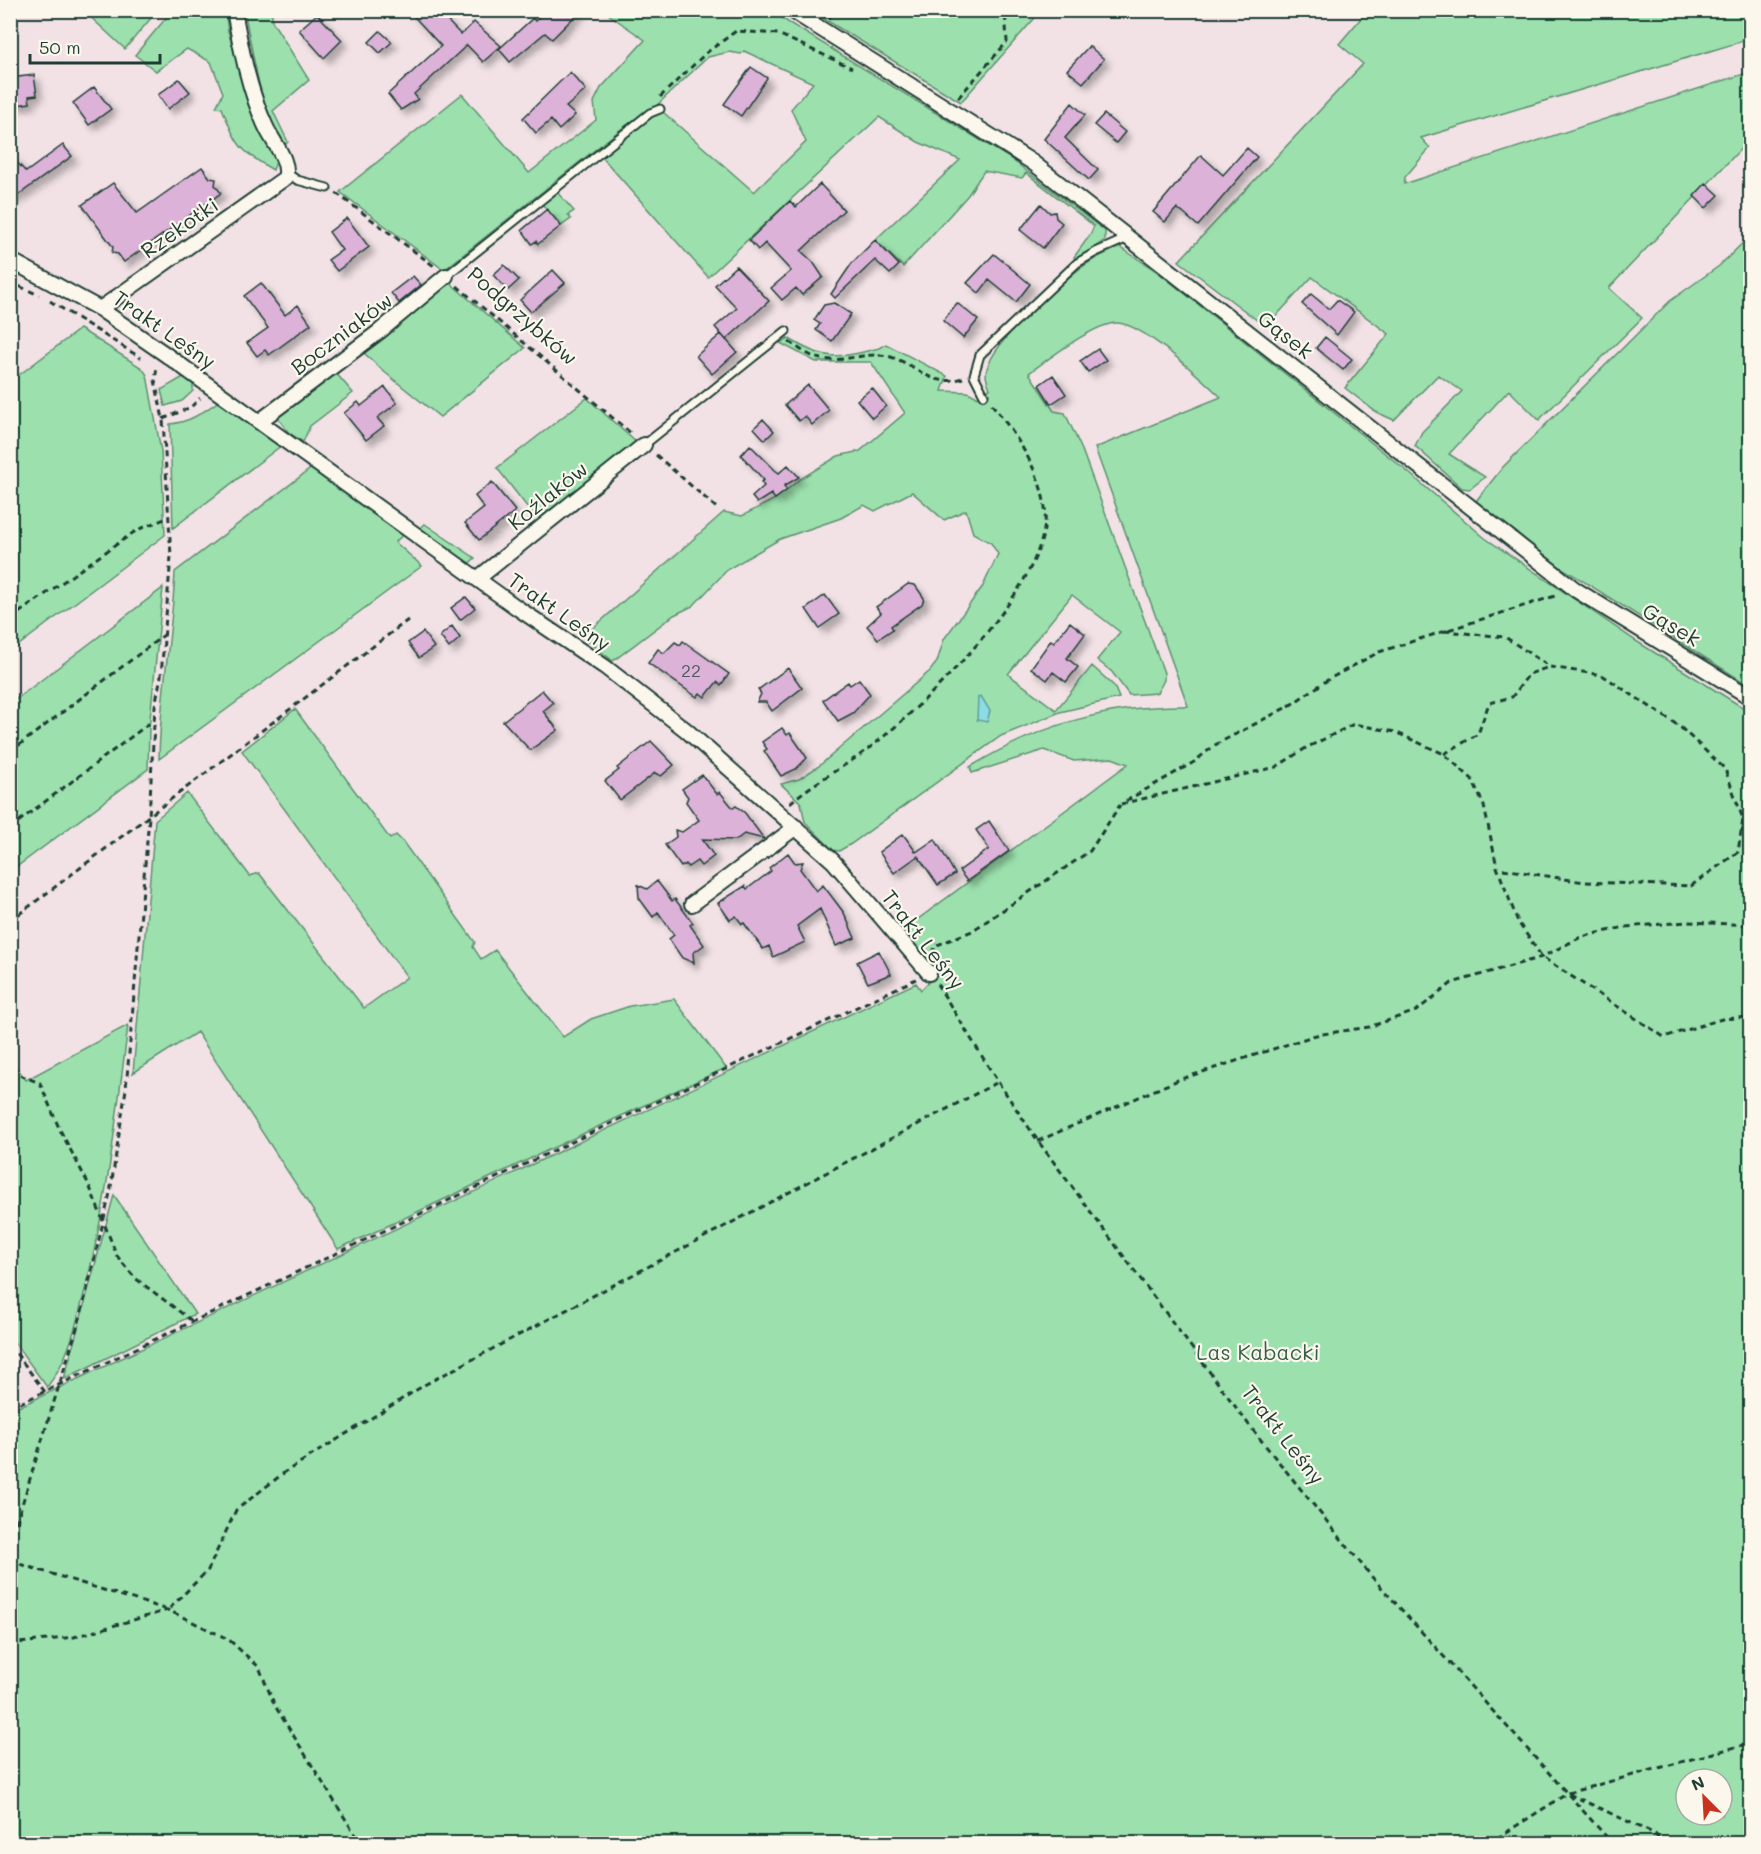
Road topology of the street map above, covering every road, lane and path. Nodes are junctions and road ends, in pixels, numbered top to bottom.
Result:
1 (234, 10) edge
2 (791, 10) edge
3 (1005, 10) edge
4 (873, 63) junction
5 (660, 109) dead end
6 (950, 109) junction
7 (650, 113) junction
8 (285, 177) junction
9 (327, 188) joint
10 (1130, 237) junction
11 (10, 260) edge
12 (446, 276) junction
13 (10, 282) edge
14 (100, 309) junction
15 (786, 331) dead end
16 (780, 337) junction
17 (161, 360) junction
18 (974, 375) junction
19 (212, 387) junction
20 (984, 395) joint
21 (163, 419) junction
22 (260, 421) junction
23 (644, 445) junction
24 (719, 510) dead end
25 (168, 518) junction
26 (477, 579) junction
27 (1576, 590) junction
28 (10, 619) edge
29 (408, 620) dead end
30 (1443, 631) junction
31 (164, 635) junction
32 (1550, 667) junction
33 (1750, 697) edge
34 (155, 719) junction
35 (10, 752) edge
36 (1444, 754) junction
37 (1121, 804) junction
38 (779, 811) junction
39 (149, 817) junction
40 (796, 827) junction
41 (10, 828) edge
42 (1742, 830) junction
43 (1750, 830) edge
44 (1497, 867) junction
45 (692, 904) dead end
46 (10, 921) edge
47 (1750, 925) edge
48 (1542, 957) junction
49 (929, 973) junction
50 (1750, 1017) edge
51 (10, 1071) edge
52 (998, 1082) junction
53 (1038, 1141) junction
54 (104, 1219) junction
55 (192, 1321) junction
56 (10, 1345) edge
57 (58, 1387) junction
58 (45, 1392) junction
59 (10, 1408) edge
60 (10, 1543) edge
61 (10, 1561) edge
62 (168, 1610) junction
63 (10, 1644) edge
64 (1750, 1743) edge
65 (1568, 1793) junction
66 (360, 1844) edge
67 (1488, 1844) edge
68 (1613, 1844) edge
69 (1663, 1844) edge

1 - 8 street
2 - 4 street, Gąsek
3 - 6 path
4 - 6 street, Gąsek
4 - 7 path
5 - 7 lane
6 - 10 street, Gąsek
7 - 12 lane
8 - 9 lane
8 - 14 street, Rzekotki
9 - 12 path, Podgrzybków
10 - 18 lane
10 - 27 street, Gąsek
11 - 14 street, Trakt Leśny
12 - 22 street, Boczniaków
12 - 23 path, Podgrzybków
13 - 17 path
14 - 17 street, Trakt Leśny
15 - 16 lane
16 - 18 path
16 - 23 lane
17 - 19 street, Trakt Leśny
17 - 21 path
18 - 20 lane
19 - 21 path
19 - 22 street, Trakt Leśny
20 - 38 path
21 - 25 path
22 - 26 street, Trakt Leśny
23 - 24 path, Podgrzybków
23 - 26 street, Koźlaków
25 - 28 path
25 - 31 path
26 - 38 street, Trakt Leśny
27 - 30 path
27 - 33 street, Gąsek
29 - 39 path
30 - 32 path
30 - 37 path
31 - 34 path
31 - 35 path
32 - 36 path
32 - 42 path
34 - 39 path
34 - 41 path
36 - 37 path
36 - 44 path
37 - 49 path
38 - 40 street, Trakt Leśny
39 - 46 path
39 - 54 path
40 - 45 street
40 - 49 street, Trakt Leśny
42 - 43 path
42 - 44 path
44 - 48 path
47 - 48 path
48 - 50 path
48 - 53 path
49 - 52 path, Trakt Leśny
49 - 55 path
51 - 54 path
52 - 53 path, Trakt Leśny
52 - 62 path
53 - 65 path, Trakt Leśny
54 - 55 path
54 - 57 path
55 - 57 path
56 - 58 path
57 - 58 path
57 - 60 path
58 - 59 path
61 - 62 path
62 - 63 path
62 - 66 path
64 - 65 path
65 - 67 path
65 - 68 path, Trakt Leśny
65 - 69 path

